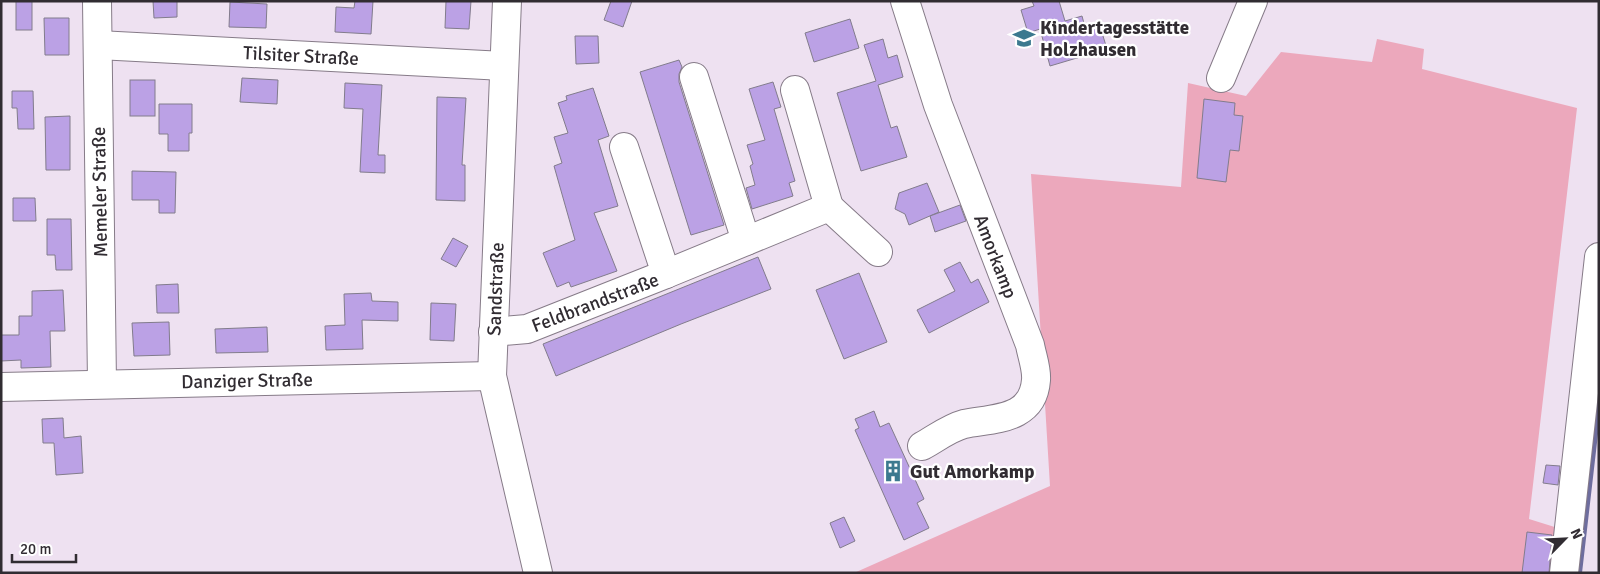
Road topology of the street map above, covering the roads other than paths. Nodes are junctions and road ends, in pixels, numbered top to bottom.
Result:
1 (97, 1) edge
2 (507, 1) edge
3 (905, 1) edge
4 (1253, 1) edge
5 (98, 46) junction
6 (504, 66) junction
7 (694, 77) dead end
8 (1221, 78) dead end
9 (795, 90) dead end
10 (624, 147) dead end
11 (829, 207) junction
12 (746, 241) junction
13 (878, 252) dead end
14 (1599, 257) edge
15 (666, 274) junction
16 (494, 332) junction
17 (492, 376) junction
18 (102, 383) junction
19 (1, 387) edge
20 (922, 446) dead end
21 (538, 573) edge
22 (1564, 573) edge

1 - 5 street, Memeler Straße
2 - 6 street, Sandstraße
3 - 20 street, Amorkamp
4 - 8 street
5 - 6 street, Tilsiter Straße
5 - 18 street, Memeler Straße
6 - 16 street, Sandstraße
7 - 12 street
9 - 11 street
10 - 15 street, Feldbrandstraße
11 - 12 street, Feldbrandstraße
11 - 13 street
12 - 15 street, Feldbrandstraße
14 - 22 street
15 - 16 street, Feldbrandstraße
16 - 17 street, Sandstraße
17 - 18 street, Danziger Straße
17 - 21 street, Sandstraße
18 - 19 street, Danziger Straße

